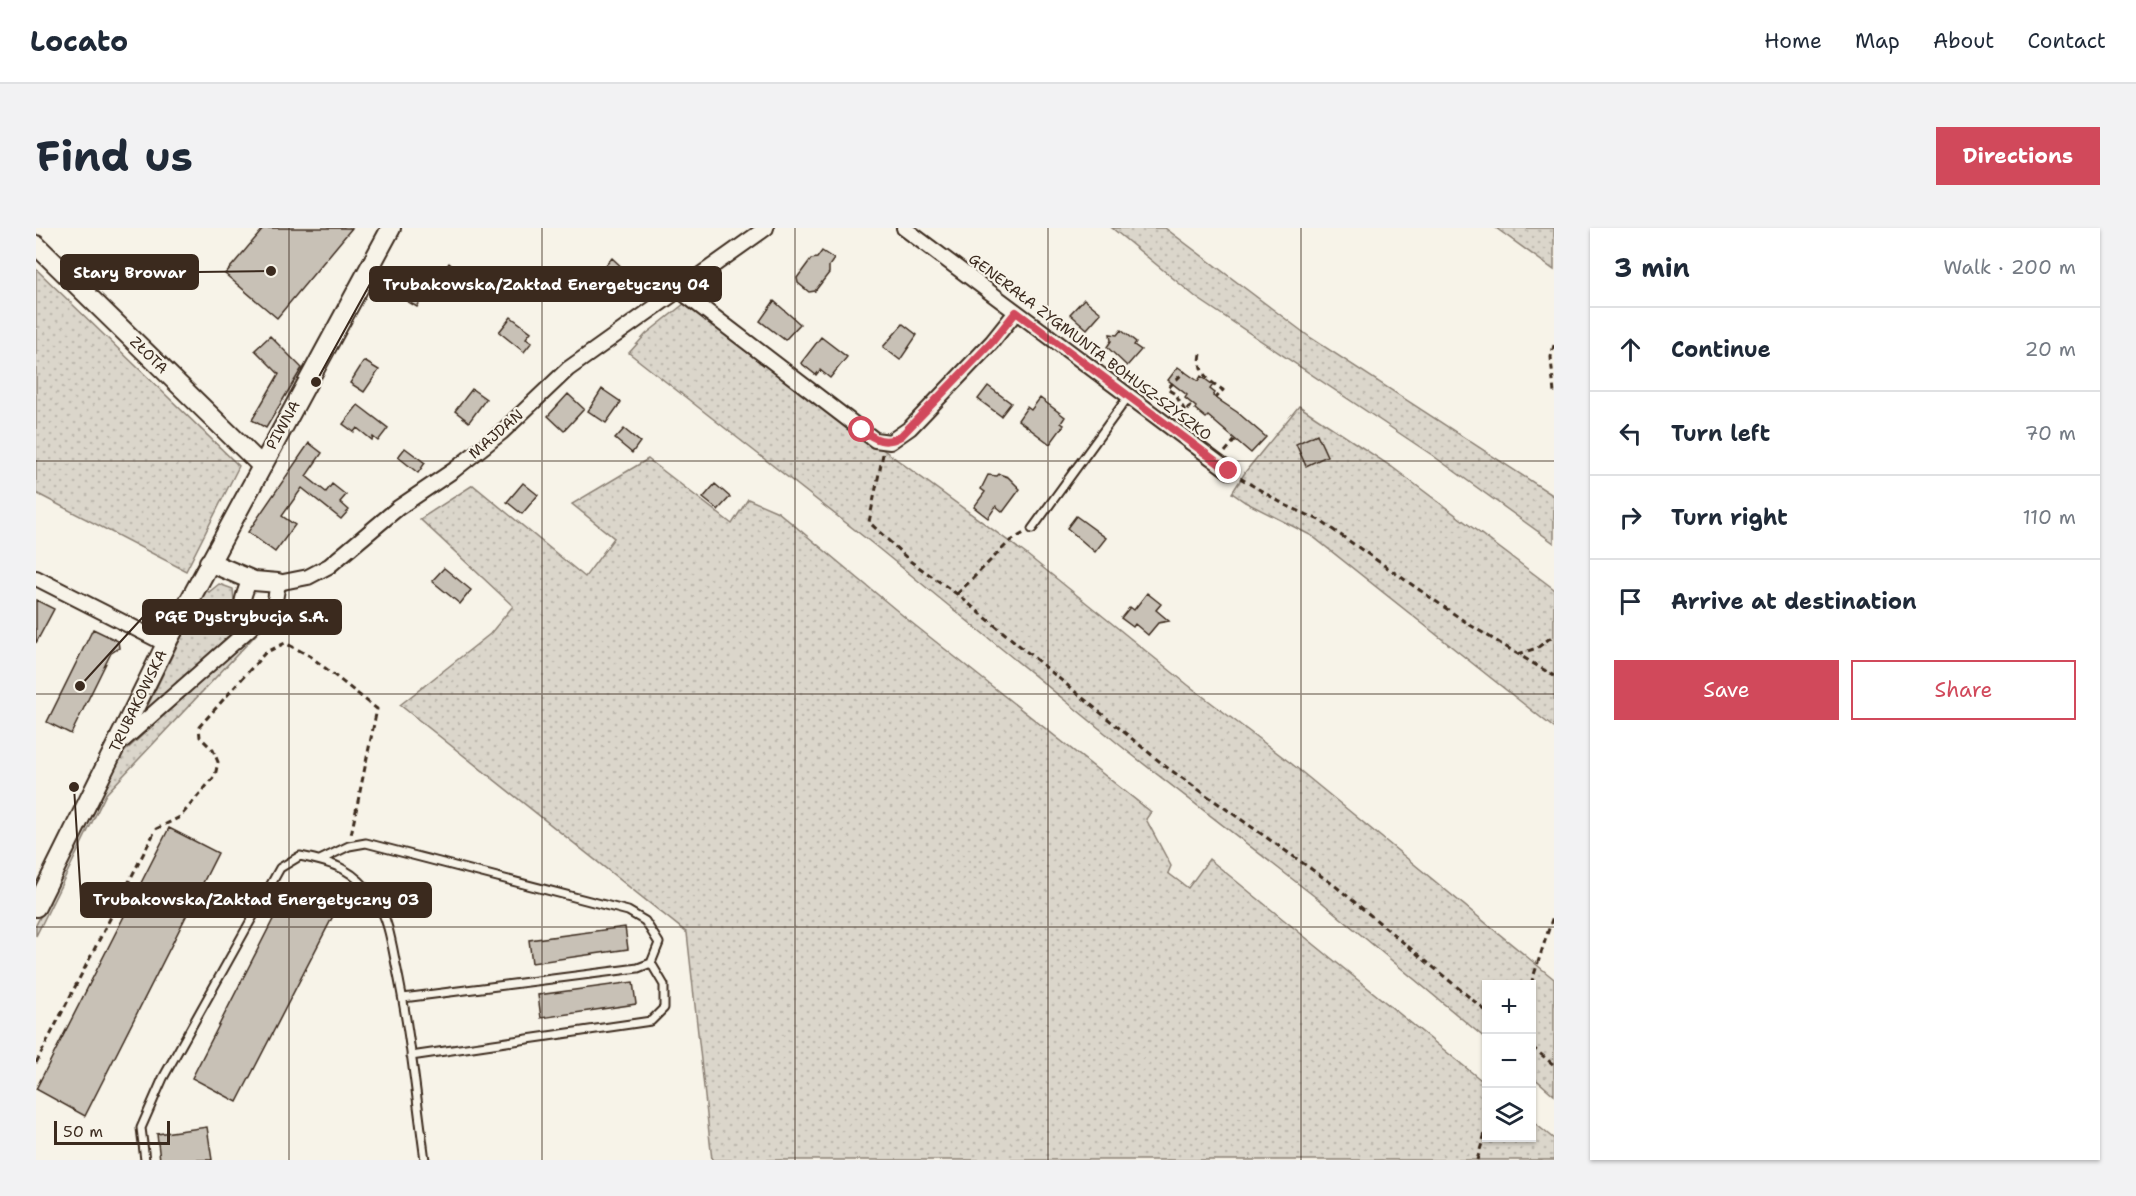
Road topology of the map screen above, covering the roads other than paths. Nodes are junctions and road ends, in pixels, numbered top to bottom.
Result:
1 (391, 228) edge
2 (766, 228) edge
3 (904, 228) edge
4 (36, 244) edge
5 (680, 290) junction
6 (1016, 312) junction
7 (1128, 397) junction
8 (261, 465) junction
9 (1229, 471) road end
10 (1032, 529) road end
11 (209, 562) junction
12 (36, 578) edge
13 (250, 579) junction
14 (278, 583) junction
15 (248, 630) junction
16 (166, 644) junction
17 (116, 746) junction
18 (320, 860) junction
19 (36, 907) edge
20 (651, 963) junction
21 (403, 998) junction
22 (411, 1056) junction
23 (145, 1160) edge
24 (425, 1160) edge

1 - 8 street, PIWNA
2 - 5 street, MAJDAN
3 - 6 street, GENERAŁA ZYGMUNTA BOHUSZ-SZYSZKO
4 - 8 street, ZŁOTA
5 - 6 street
5 - 14 street, MAJDAN
6 - 7 street, GENERAŁA ZYGMUNTA BOHUSZ-SZYSZKO
7 - 9 street, GENERAŁA ZYGMUNTA BOHUSZ-SZYSZKO
7 - 10 lane
8 - 11 street, TRUBAKOWSKA
11 - 13 street, MAJDAN
11 - 16 street, TRUBAKOWSKA
12 - 16 street
13 - 14 street, MAJDAN
13 - 15 street
14 - 15 street
15 - 17 street
16 - 17 street, TRUBAKOWSKA
17 - 19 street, TRUBAKOWSKA
18 - 20 lane
18 - 21 lane
18 - 23 lane
20 - 21 lane
20 - 22 lane
21 - 22 lane
22 - 24 lane

